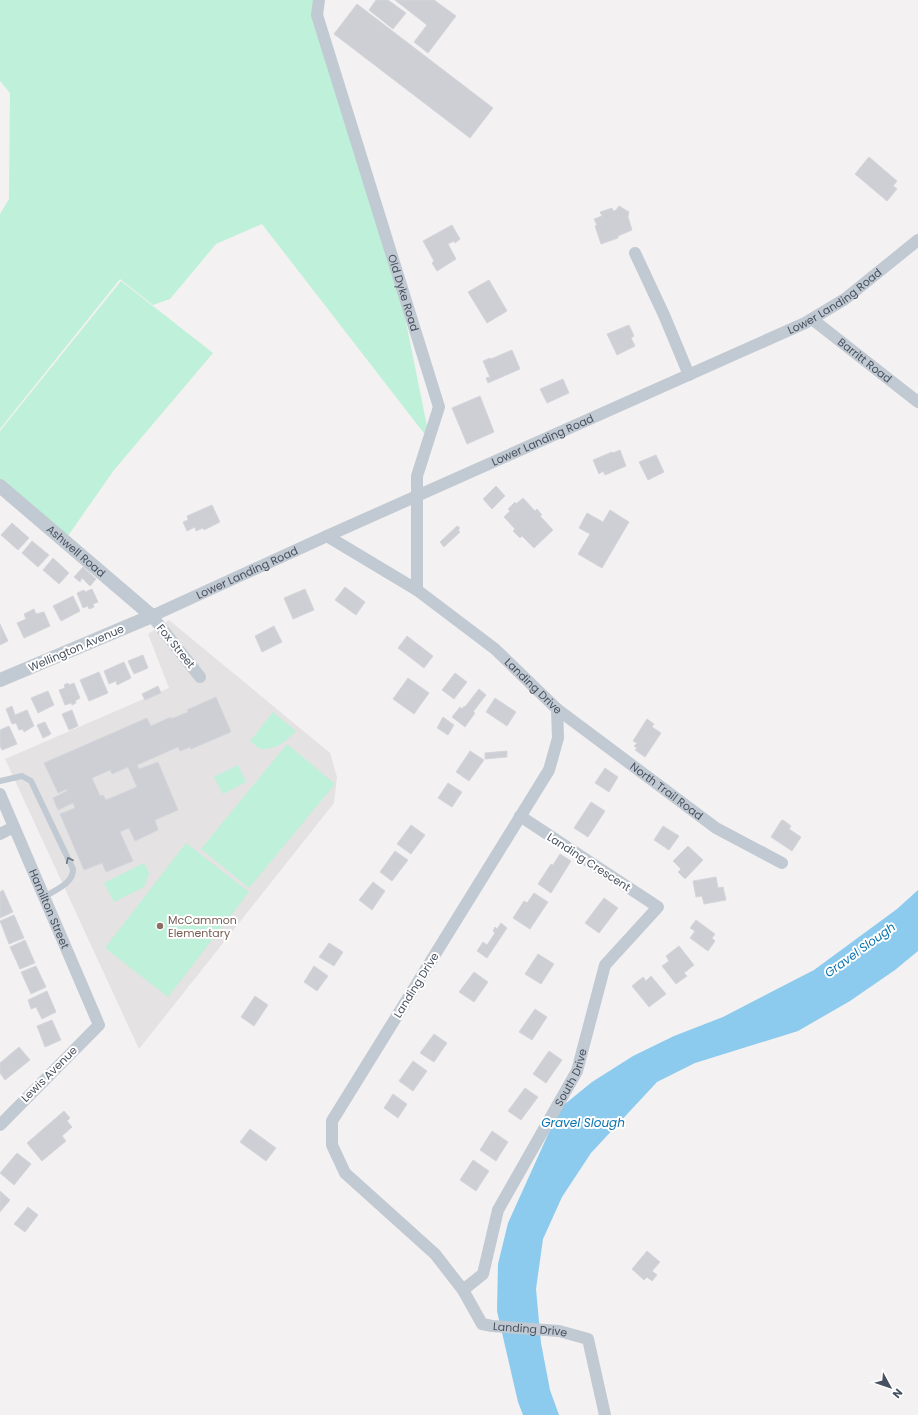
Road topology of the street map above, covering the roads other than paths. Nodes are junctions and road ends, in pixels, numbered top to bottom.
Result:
1 (319, 0) edge
2 (918, 240) edge
3 (635, 252) dead end
4 (812, 319) junction
5 (689, 375) junction
6 (918, 402) edge
7 (0, 486) edge
8 (417, 496) junction
9 (327, 536) junction
10 (416, 590) junction
11 (152, 616) junction
12 (200, 677) dead end
13 (0, 680) edge
14 (557, 709) junction
15 (0, 781) edge
16 (0, 794) edge
17 (520, 816) junction
18 (14, 827) junction
19 (0, 834) edge
20 (782, 863) dead end
21 (44, 897) junction
22 (658, 907) joint
23 (99, 1025) joint
24 (0, 1125) edge
25 (463, 1290) junction
26 (605, 1415) edge

1 - 8 street, Old Dyke Road
2 - 4 street, Lower Landing Road
3 - 5 street
4 - 5 street, Lower Landing Road
4 - 6 street, Barritt Road
5 - 8 street, Lower Landing Road
7 - 11 street, Ashwell Road
8 - 9 street, Lower Landing Road
8 - 10 street, Old Dyke Road
9 - 10 street, Landing Drive
9 - 11 street, Lower Landing Road
10 - 14 street, Landing Drive
11 - 12 street, Fox Street
11 - 13 street, Wellington Avenue
14 - 17 street, Landing Drive
14 - 20 street, North Trail Road
21 -> 15 lane
16 - 18 street, Hamilton Street
17 - 22 street, Landing Crescent
17 - 25 street, Landing Drive
18 - 19 street
18 - 21 street, Hamilton Street
21 - 23 street, Hamilton Street
22 - 25 street, South Drive
23 - 24 street, Lewis Avenue
25 - 26 street, Landing Drive

